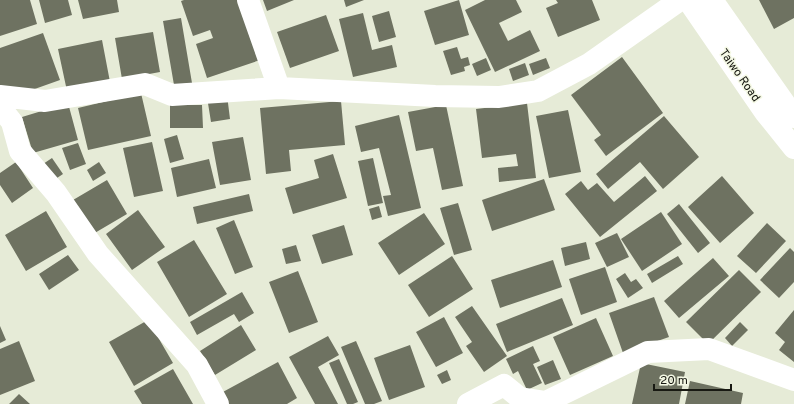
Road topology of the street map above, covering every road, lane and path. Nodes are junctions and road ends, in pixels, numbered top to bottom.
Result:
1 (248, 0) edge
2 (680, 0) edge
3 (688, 0) edge
4 (712, 0) edge
5 (279, 88) junction
6 (0, 96) edge
7 (0, 107) edge
8 (794, 117) edge
9 (794, 148) edge
10 (794, 380) edge
11 (218, 404) edge
12 (468, 404) edge

1 - 5 street
2 - 5 street
3 - 9 street, Taiwo Road
4 - 8 street, Taiwo Road
5 - 6 street
7 - 11 street
10 - 12 street

